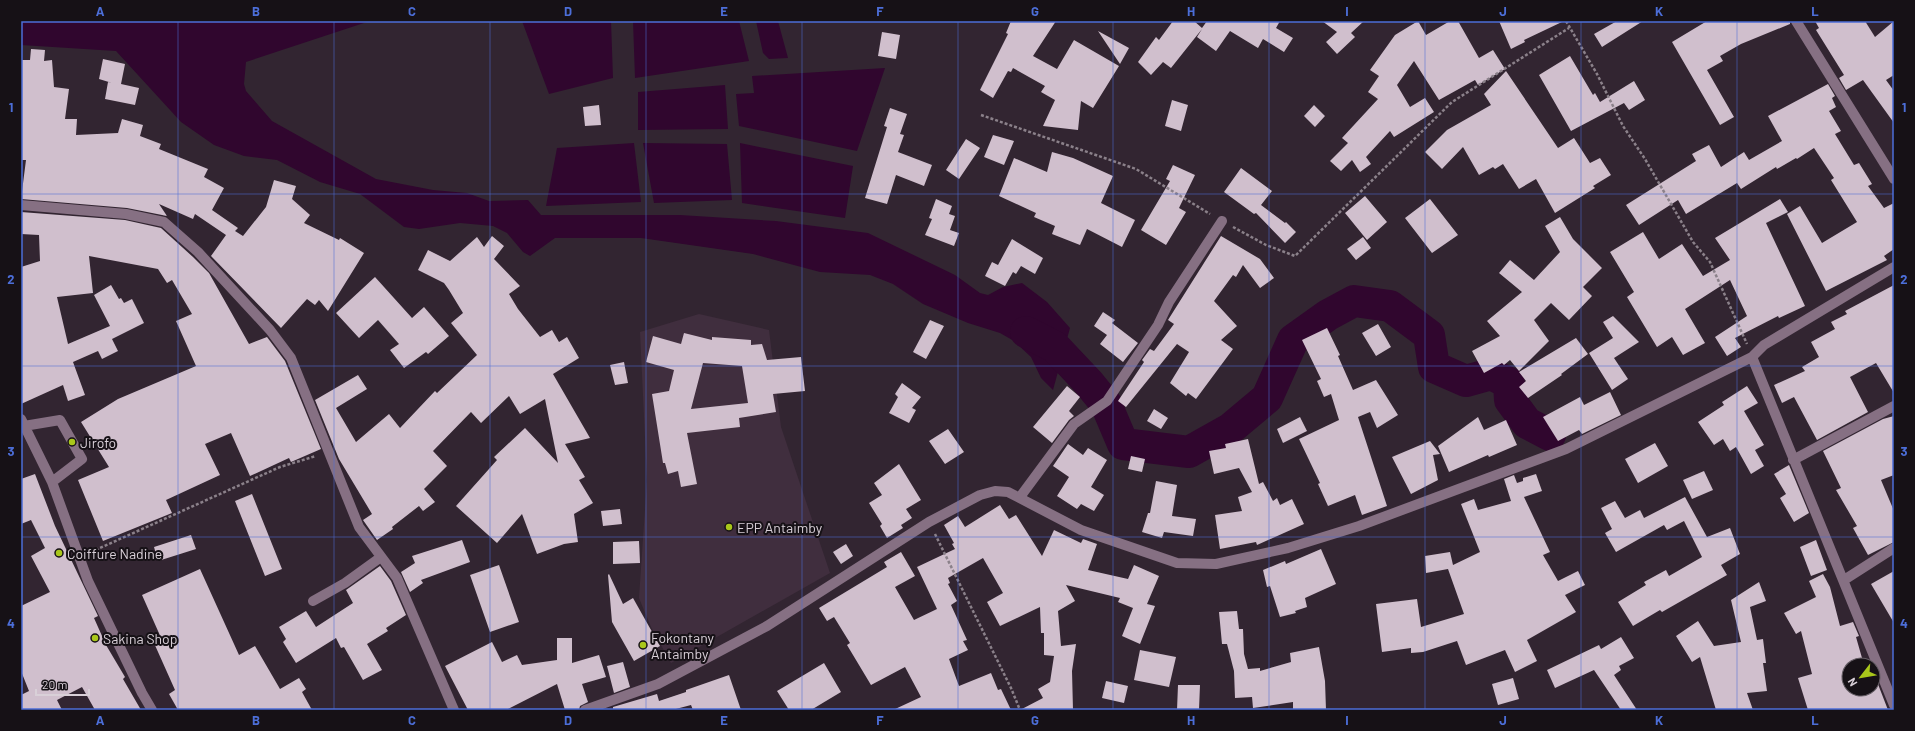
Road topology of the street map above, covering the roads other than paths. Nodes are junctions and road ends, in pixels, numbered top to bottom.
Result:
1 (1796, 21) edge
2 (1894, 179) edge
3 (21, 205) edge
4 (1222, 221) road end
5 (1894, 267) edge
6 (1752, 357) junction
7 (1894, 406) edge
8 (23, 423) edge
9 (1793, 460) junction
10 (52, 482) junction
11 (1020, 497) junction
12 (1894, 548) edge
13 (381, 557) junction
14 (1844, 580) junction
15 (313, 601) dead end
16 (1891, 690) edge
17 (1894, 705) edge
18 (152, 710) edge
19 (454, 710) edge
20 (585, 710) edge

1 - 2 street
3 - 13 street
4 - 11 street
5 - 6 street
6 - 9 street
6 - 11 street
7 - 9 street
8 - 10 street
8 - 10 street
9 - 14 street
10 - 18 street
11 - 20 street
12 - 14 street
13 - 15 street
13 - 19 street
14 - 16 street
16 - 17 street

